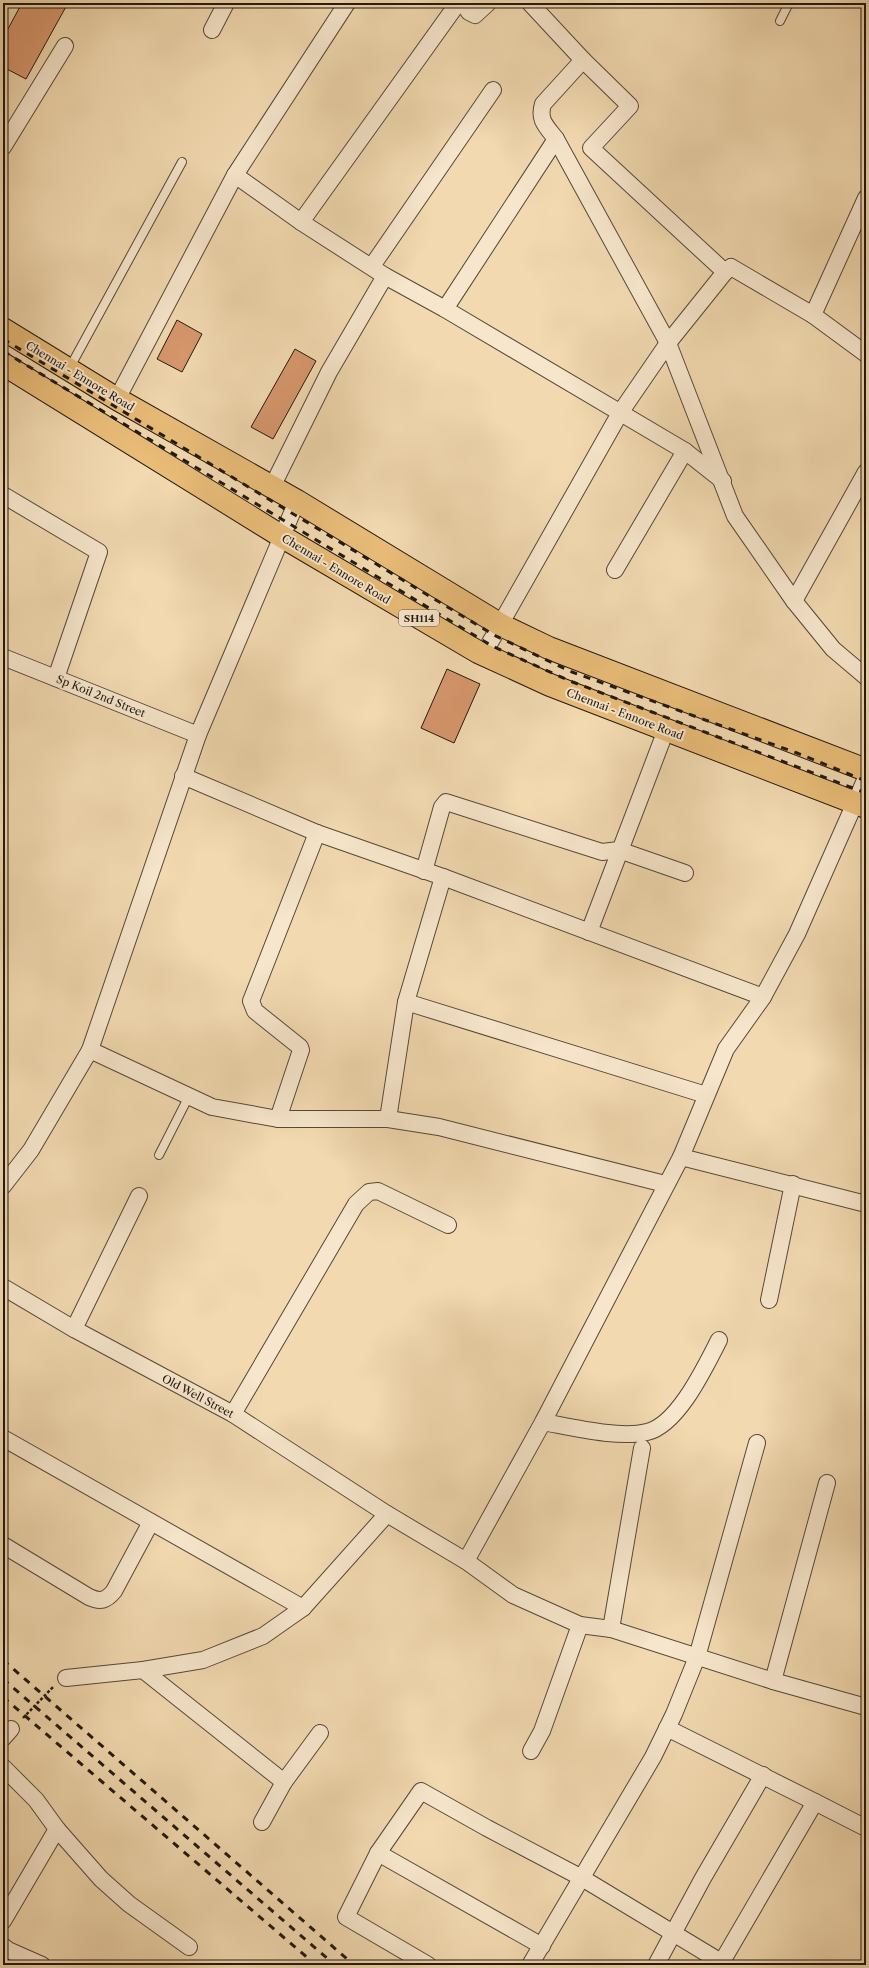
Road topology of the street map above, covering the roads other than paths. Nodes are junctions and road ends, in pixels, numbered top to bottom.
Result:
1 (226, 3) edge
2 (347, 3) edge
3 (458, 3) edge
4 (464, 3) edge
5 (488, 3) edge
6 (530, 3) edge
7 (789, 3) edge
8 (780, 21) dead end
9 (212, 30) dead end
10 (65, 46) dead end
11 (583, 60) junction
12 (493, 90) dead end
13 (556, 139) junction
14 (3, 147) edge
15 (182, 162) dead end
16 (235, 175) junction
17 (866, 198) edge
18 (301, 222) junction
19 (372, 266) junction
20 (725, 272) junction
21 (385, 276) junction
22 (446, 309) junction
23 (813, 315) junction
24 (3, 329) edge
25 (668, 343) junction
26 (865, 352) edge
27 (3, 364) edge
28 (69, 370) junction
29 (116, 400) junction
30 (620, 412) junction
31 (685, 451) junction
32 (866, 472) edge
33 (723, 482) junction
34 (272, 486) junction
35 (3, 495) edge
36 (297, 500) junction
37 (281, 536) junction
38 (615, 570) dead end
39 (794, 601) junction
40 (501, 625) junction
41 (483, 655) junction
42 (3, 657) edge
43 (866, 677) edge
44 (56, 678) junction
45 (666, 730) junction
46 (198, 735) junction
47 (866, 770) edge
48 (183, 776) junction
49 (866, 778) edge
50 (860, 805) edge
51 (317, 833) junction
52 (619, 850) junction
53 (424, 871) junction
54 (685, 873) dead end
55 (443, 877) junction
56 (589, 932) junction
57 (763, 997) junction
58 (406, 1002) junction
59 (90, 1050) junction
60 (706, 1095) junction
61 (189, 1096) junction
62 (278, 1119) junction
63 (388, 1119) junction
64 (159, 1155) dead end
65 (681, 1157) junction
66 (665, 1184) junction
67 (793, 1184) junction
68 (3, 1186) edge
69 (139, 1196) dead end
70 (866, 1204) edge
71 (448, 1225) dead end
72 (3, 1287) edge
73 (768, 1300) dead end
74 (74, 1329) junction
75 (719, 1340) dead end
76 (233, 1414) junction
77 (543, 1422) junction
78 (3, 1438) edge
79 (757, 1444) dead end
80 (642, 1448) dead end
81 (827, 1483) dead end
82 (387, 1514) junction
83 (151, 1522) junction
84 (3, 1545) edge
85 (466, 1561) junction
86 (303, 1608) junction
87 (580, 1625) junction
88 (611, 1629) junction
89 (697, 1657) junction
90 (143, 1670) junction
91 (66, 1678) road end
92 (773, 1681) junction
93 (866, 1707) edge
94 (667, 1728) junction
95 (320, 1733) dead end
96 (531, 1751) dead end
97 (3, 1767) edge
98 (763, 1775) junction
99 (284, 1782) junction
100 (815, 1802) junction
101 (262, 1822) dead end
102 (866, 1828) edge
103 (57, 1829) junction
104 (378, 1853) junction
105 (582, 1878) junction
106 (3, 1921) edge
107 (673, 1933) junction
108 (3, 1946) edge
109 (542, 1946) junction
110 (189, 1947) dead end
111 (722, 1964) edge
112 (42, 1965) edge
113 (428, 1965) edge
114 (530, 1965) edge
115 (656, 1965) edge

1 - 9 street
2 - 16 street
3 - 18 street
4 - 5 street
6 - 11 street
7 - 8 lane
10 - 14 street
11 - 13 street
11 - 20 street
12 - 19 street
13 - 22 street
13 - 25 street
15 - 28 lane
16 - 18 street
16 - 29 street
17 - 23 street
18 - 19 street
19 - 21 street
20 - 23 street
20 - 25 street
21 - 22 street
21 - 34 street
22 - 30 street
23 - 26 street
24 - 28 main road, Chennai - Ennore Road
25 - 30 street
25 - 33 street
27 - 37 main road, Chennai - Ennore Road / SH114
28 - 29 main road, Chennai - Ennore Road
29 - 34 main road, Chennai - Ennore Road
30 - 31 street
30 - 40 street
31 - 33 street
31 - 38 street
32 - 39 street
33 - 39 street
34 - 36 main road, Chennai - Ennore Road
35 - 44 street
36 - 37 street
36 - 40 main road, Chennai - Ennore Road
37 - 41 main road, Chennai - Ennore Road / SH114
37 - 46 street
39 - 43 street
40 - 41 street
40 - 47 main road, Chennai - Ennore Road
41 - 45 main road, Chennai - Ennore Road / SH114
42 - 44 street, Sp Koil 2nd Street
44 - 46 street, Sp Koil 2nd Street
45 - 50 main road, Chennai - Ennore Road / SH114
45 - 52 street
46 - 48 street
48 - 51 street
48 - 59 street
49 - 50 street
50 - 57 street
51 - 53 street
51 - 62 street
52 - 53 street
52 - 54 street
52 - 56 street
53 - 55 street
55 - 56 street
55 - 58 street
56 - 57 street
57 - 60 street
58 - 60 street
58 - 63 street
59 - 61 street
59 - 68 street
60 - 65 street
61 - 62 street
61 - 64 lane
62 - 63 street
63 - 66 street
65 - 66 street
65 - 67 street
66 - 77 street
67 - 70 street
67 - 73 street
69 - 74 street
71 - 76 street
72 - 74 street, Old Well Street
74 - 76 street, Old Well Street
75 - 77 street
76 - 82 street, Old Well Street
77 - 85 street
78 - 83 street
79 - 89 street
80 - 88 street
81 - 92 street
82 - 85 street, Old Well Street
82 - 86 street
83 - 84 street
83 - 86 street
85 - 87 street, Old Well Street
86 - 90 street
87 - 88 street, Old Well Street
87 - 96 street
88 - 89 street, Old Well Street
89 - 92 street, Old Well Street
89 - 94 street
90 - 91 street
90 - 99 street
92 - 93 street, Old Well Street
94 - 98 street
94 - 105 street
95 - 99 street
97 - 103 street
98 - 100 street
98 - 107 street
99 - 101 street
100 - 102 street
100 - 111 street
103 - 106 street
103 - 110 street
104 - 105 street
104 - 109 street
104 - 113 street
105 - 107 street
105 - 109 street
107 - 111 street
107 - 115 street
108 - 112 street
109 - 114 street

